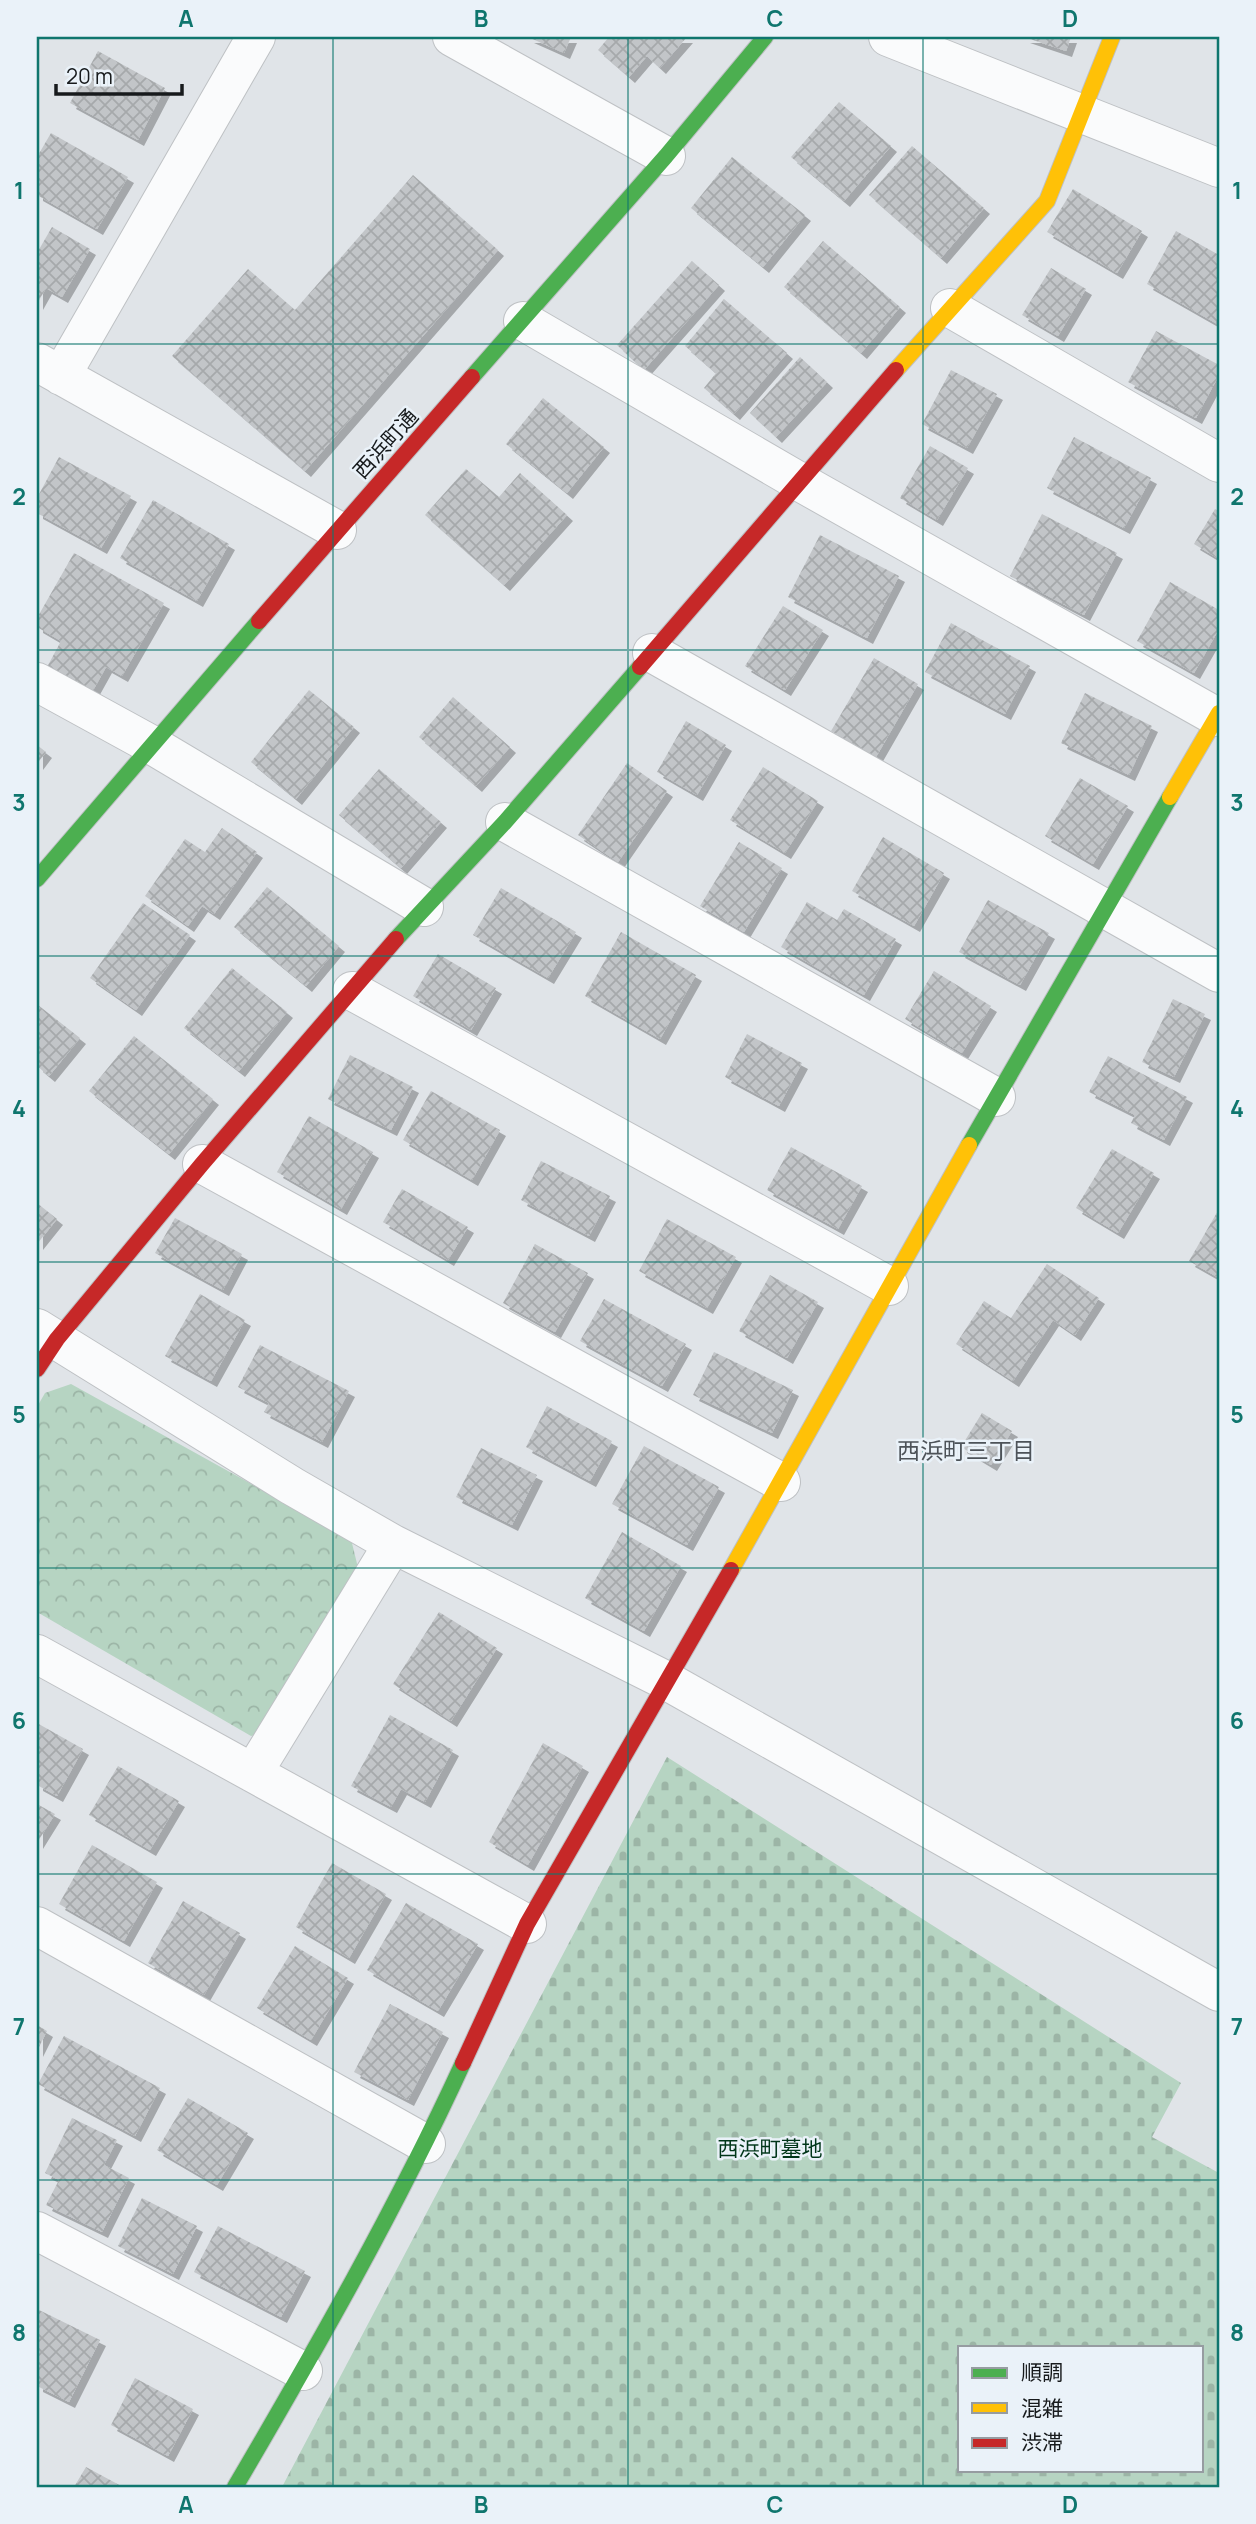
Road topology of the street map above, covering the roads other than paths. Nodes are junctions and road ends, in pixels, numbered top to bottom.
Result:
1 (256, 37) edge
2 (452, 37) edge
3 (765, 37) edge
4 (888, 37) edge
5 (1112, 37) edge
6 (1080, 113) junction
7 (666, 156) junction
8 (1219, 168) edge
9 (950, 308) junction
10 (523, 321) junction
11 (49, 369) edge
12 (1219, 463) edge
13 (800, 482) junction
14 (337, 530) junction
15 (652, 653) junction
16 (37, 682) edge
17 (1218, 715) edge
18 (152, 745) junction
19 (505, 822) junction
20 (37, 879) edge
21 (424, 907) junction
22 (1104, 909) junction
23 (1219, 973) edge
24 (352, 991) junction
25 (996, 1097) junction
26 (202, 1164) junction
27 (890, 1286) junction
28 (43, 1345) edge
29 (781, 1482) junction
30 (393, 1544) junction
31 (37, 1654) edge
32 (667, 1681) junction
33 (253, 1773) junction
34 (527, 1924) junction
35 (37, 1926) edge
36 (1219, 1992) edge
37 (426, 2144) junction
38 (37, 2231) edge
39 (303, 2371) junction
40 (235, 2487) edge

1 - 11 street
2 - 7 street
3 - 7 street, 西浜町通
4 - 6 street
5 - 6 street
6 - 8 street
6 - 9 street
7 - 10 street, 西浜町通
9 - 12 street
9 - 13 street
10 - 13 street
10 - 14 street, 西浜町通
11 - 14 street
13 - 15 street
13 - 17 street
14 - 18 street, 西浜町通
15 - 19 street
15 - 22 street
16 - 18 street
17 - 22 street
18 - 20 street, 西浜町通
18 - 21 street
19 - 21 street
19 - 25 street
21 - 24 street
22 - 23 street
22 - 25 street
24 - 26 street
24 - 27 street
25 - 27 street
26 - 28 street
26 - 29 street
27 - 29 street
28 - 30 street
29 - 32 street
30 - 32 street
30 - 33 street
31 - 33 street
32 - 34 street
32 - 36 street
33 - 34 street
34 - 37 street
35 - 37 street
37 - 39 street
38 - 39 street
39 - 40 street

